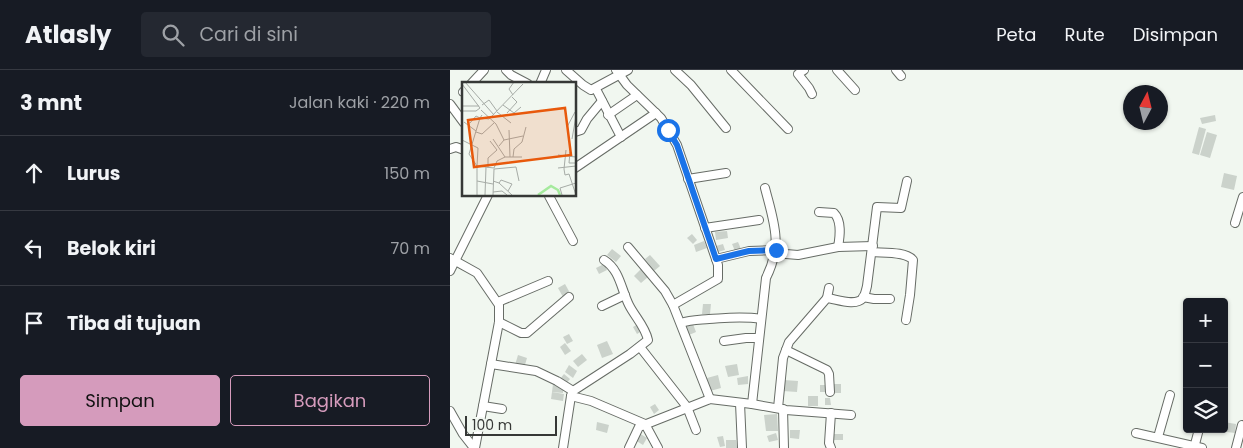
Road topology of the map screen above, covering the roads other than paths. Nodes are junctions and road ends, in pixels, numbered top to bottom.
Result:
1 (484, 70) edge
2 (506, 70) edge
3 (546, 70) edge
4 (566, 70) edge
5 (628, 70) edge
6 (675, 70) edge
7 (731, 70) edge
8 (837, 70) edge
9 (798, 71) edge
10 (618, 73) edge
11 (473, 82) edge
12 (525, 82) edge
13 (541, 82) edge
14 (596, 89) junction
15 (855, 90) dead end
16 (812, 94) dead end
17 (637, 95) junction
18 (602, 101) junction
19 (450, 104) edge
20 (656, 113) junction
21 (608, 115) junction
22 (462, 120) edge
23 (726, 128) dead end
24 (788, 129) dead end
25 (576, 132) edge
26 (621, 137) junction
27 (450, 149) edge
28 (462, 149) edge
29 (576, 167) edge
30 (726, 173) dead end
31 (688, 178) junction
32 (907, 181) dead end
33 (765, 188) dead end
34 (487, 196) edge
35 (550, 196) edge
36 (1243, 197) edge
37 (819, 212) dead end
38 (759, 220) dead end
39 (1234, 223) dead end
40 (705, 228) junction
41 (573, 240) dead end
42 (628, 247) dead end
43 (838, 247) junction
44 (872, 249) junction
45 (776, 250) junction
46 (716, 259) junction
47 (452, 260) edge
48 (604, 260) dead end
49 (450, 271) edge
50 (548, 281) dead end
51 (829, 288) dead end
52 (625, 295) junction
53 (569, 297) dead end
54 (863, 297) junction
55 (826, 298) junction
56 (890, 300) dead end
57 (498, 302) junction
58 (673, 305) junction
59 (602, 306) dead end
60 (761, 319) junction
61 (906, 320) dead end
62 (499, 322) junction
63 (681, 323) junction
64 (759, 338) junction
65 (724, 341) dead end
66 (640, 347) junction
67 (786, 350) junction
68 (491, 364) junction
69 (830, 392) dead end
70 (572, 393) junction
71 (1170, 395) dead end
72 (710, 399) junction
73 (740, 403) junction
74 (752, 404) junction
75 (483, 406) junction
76 (687, 407) junction
77 (780, 408) junction
78 (502, 409) dead end
79 (831, 413) junction
80 (850, 415) dead end
81 (451, 417) edge
82 (645, 424) junction
83 (1242, 425) dead end
84 (696, 430) dead end
85 (1136, 433) dead end
86 (1199, 433) edge
87 (1158, 437) junction
88 (1197, 447) edge
89 (475, 448) edge
90 (563, 448) edge
91 (629, 448) edge
92 (658, 448) edge
93 (742, 448) edge
94 (784, 448) edge
95 (831, 448) edge
96 (1236, 448) edge

1 - 11 street
2 - 12 street
3 - 13 street
4 - 14 street
5 - 10 street
6 - 23 street
7 - 24 street
8 - 15 street
9 - 16 street
10 - 14 street
10 - 17 street
14 - 18 street
17 - 20 street
17 - 21 street
18 - 21 street
18 - 25 street
19 - 22 street
20 - 26 street
20 - 31 street
21 - 26 street
26 - 29 street
27 - 28 street
30 - 31 street
31 - 40 street
32 - 44 street
33 - 45 street
34 - 47 street
35 - 41 street
36 - 39 street
37 - 43 street
38 - 40 street
40 - 46 street
42 - 58 street
43 - 44 street
43 - 45 street
44 - 54 street
44 - 61 street
45 - 46 street
45 - 60 street
46 - 58 street
47 - 49 street
47 - 57 street
48 - 52 street
50 - 57 street
51 - 55 street
52 - 59 street
52 - 66 street
53 - 62 street
54 - 55 street
54 - 56 street
55 - 67 street
57 - 62 street
58 - 63 street
60 - 63 street
60 - 64 street
62 - 68 street
63 - 72 street
64 - 65 street
64 - 74 street
66 - 70 street
66 - 76 street
67 - 69 street
67 - 77 street
68 - 70 street
68 - 75 street
70 - 82 street
70 - 90 street
71 - 87 street
72 - 73 street
72 - 76 street
73 - 74 street
73 - 93 street
74 - 77 street
75 - 78 street
75 - 89 street
76 - 82 street
76 - 84 street
77 - 79 street
77 - 94 street
79 - 80 street
79 - 95 street
81 - 89 street
82 - 91 street
82 - 92 street
83 - 96 street
85 - 87 street
86 - 88 street
87 - 88 street

